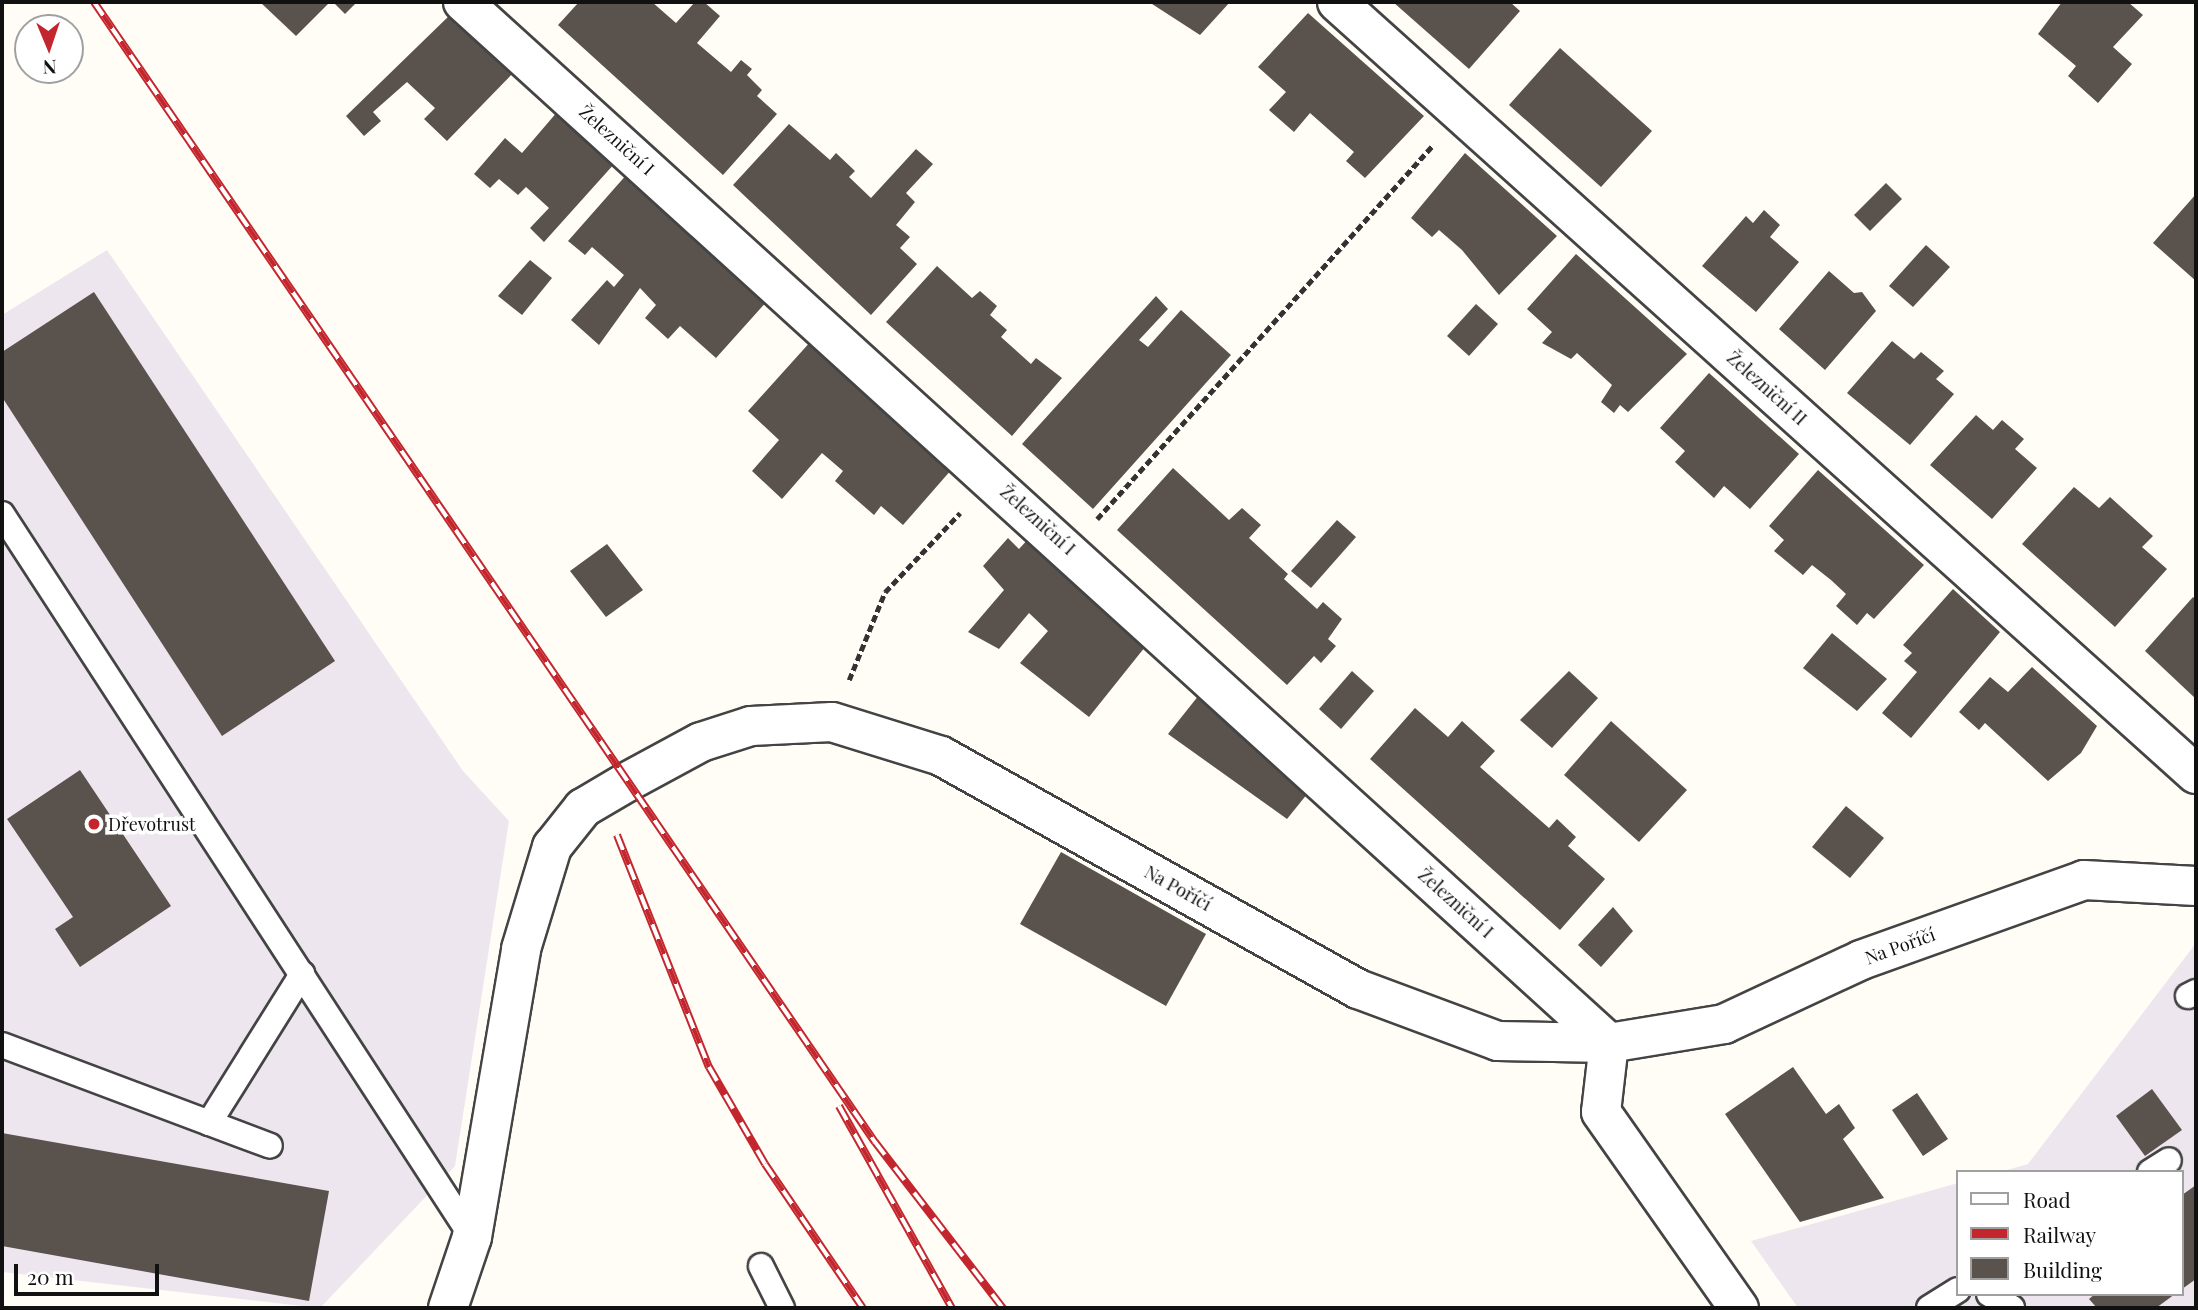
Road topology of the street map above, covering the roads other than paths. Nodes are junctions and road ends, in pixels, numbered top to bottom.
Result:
1 (463, 2) edge
2 (1337, 2) edge
3 (2, 514) edge
4 (2196, 774) edge
5 (2196, 886) edge
6 (302, 974) junction
7 (1609, 1043) junction
8 (2, 1045) edge
9 (209, 1123) junction
10 (270, 1146) dead end
11 (472, 1237) junction
12 (761, 1266) dead end
13 (1956, 1291) edge
14 (1992, 1296) edge
15 (448, 1308) edge
16 (782, 1308) edge
17 (1739, 1308) edge
18 (1929, 1308) edge
19 (2012, 1308) edge

1 - 7 street, Železniční I
2 - 4 street, Železniční II
3 - 6 lane
5 - 7 street, Na Poříčí
6 - 9 lane
6 - 11 lane
7 - 11 street, Na Poříčí
7 - 17 street
8 - 9 lane
9 - 10 lane
11 - 15 street, Na Poříčí
12 - 16 lane
13 - 18 lane
14 - 19 lane

